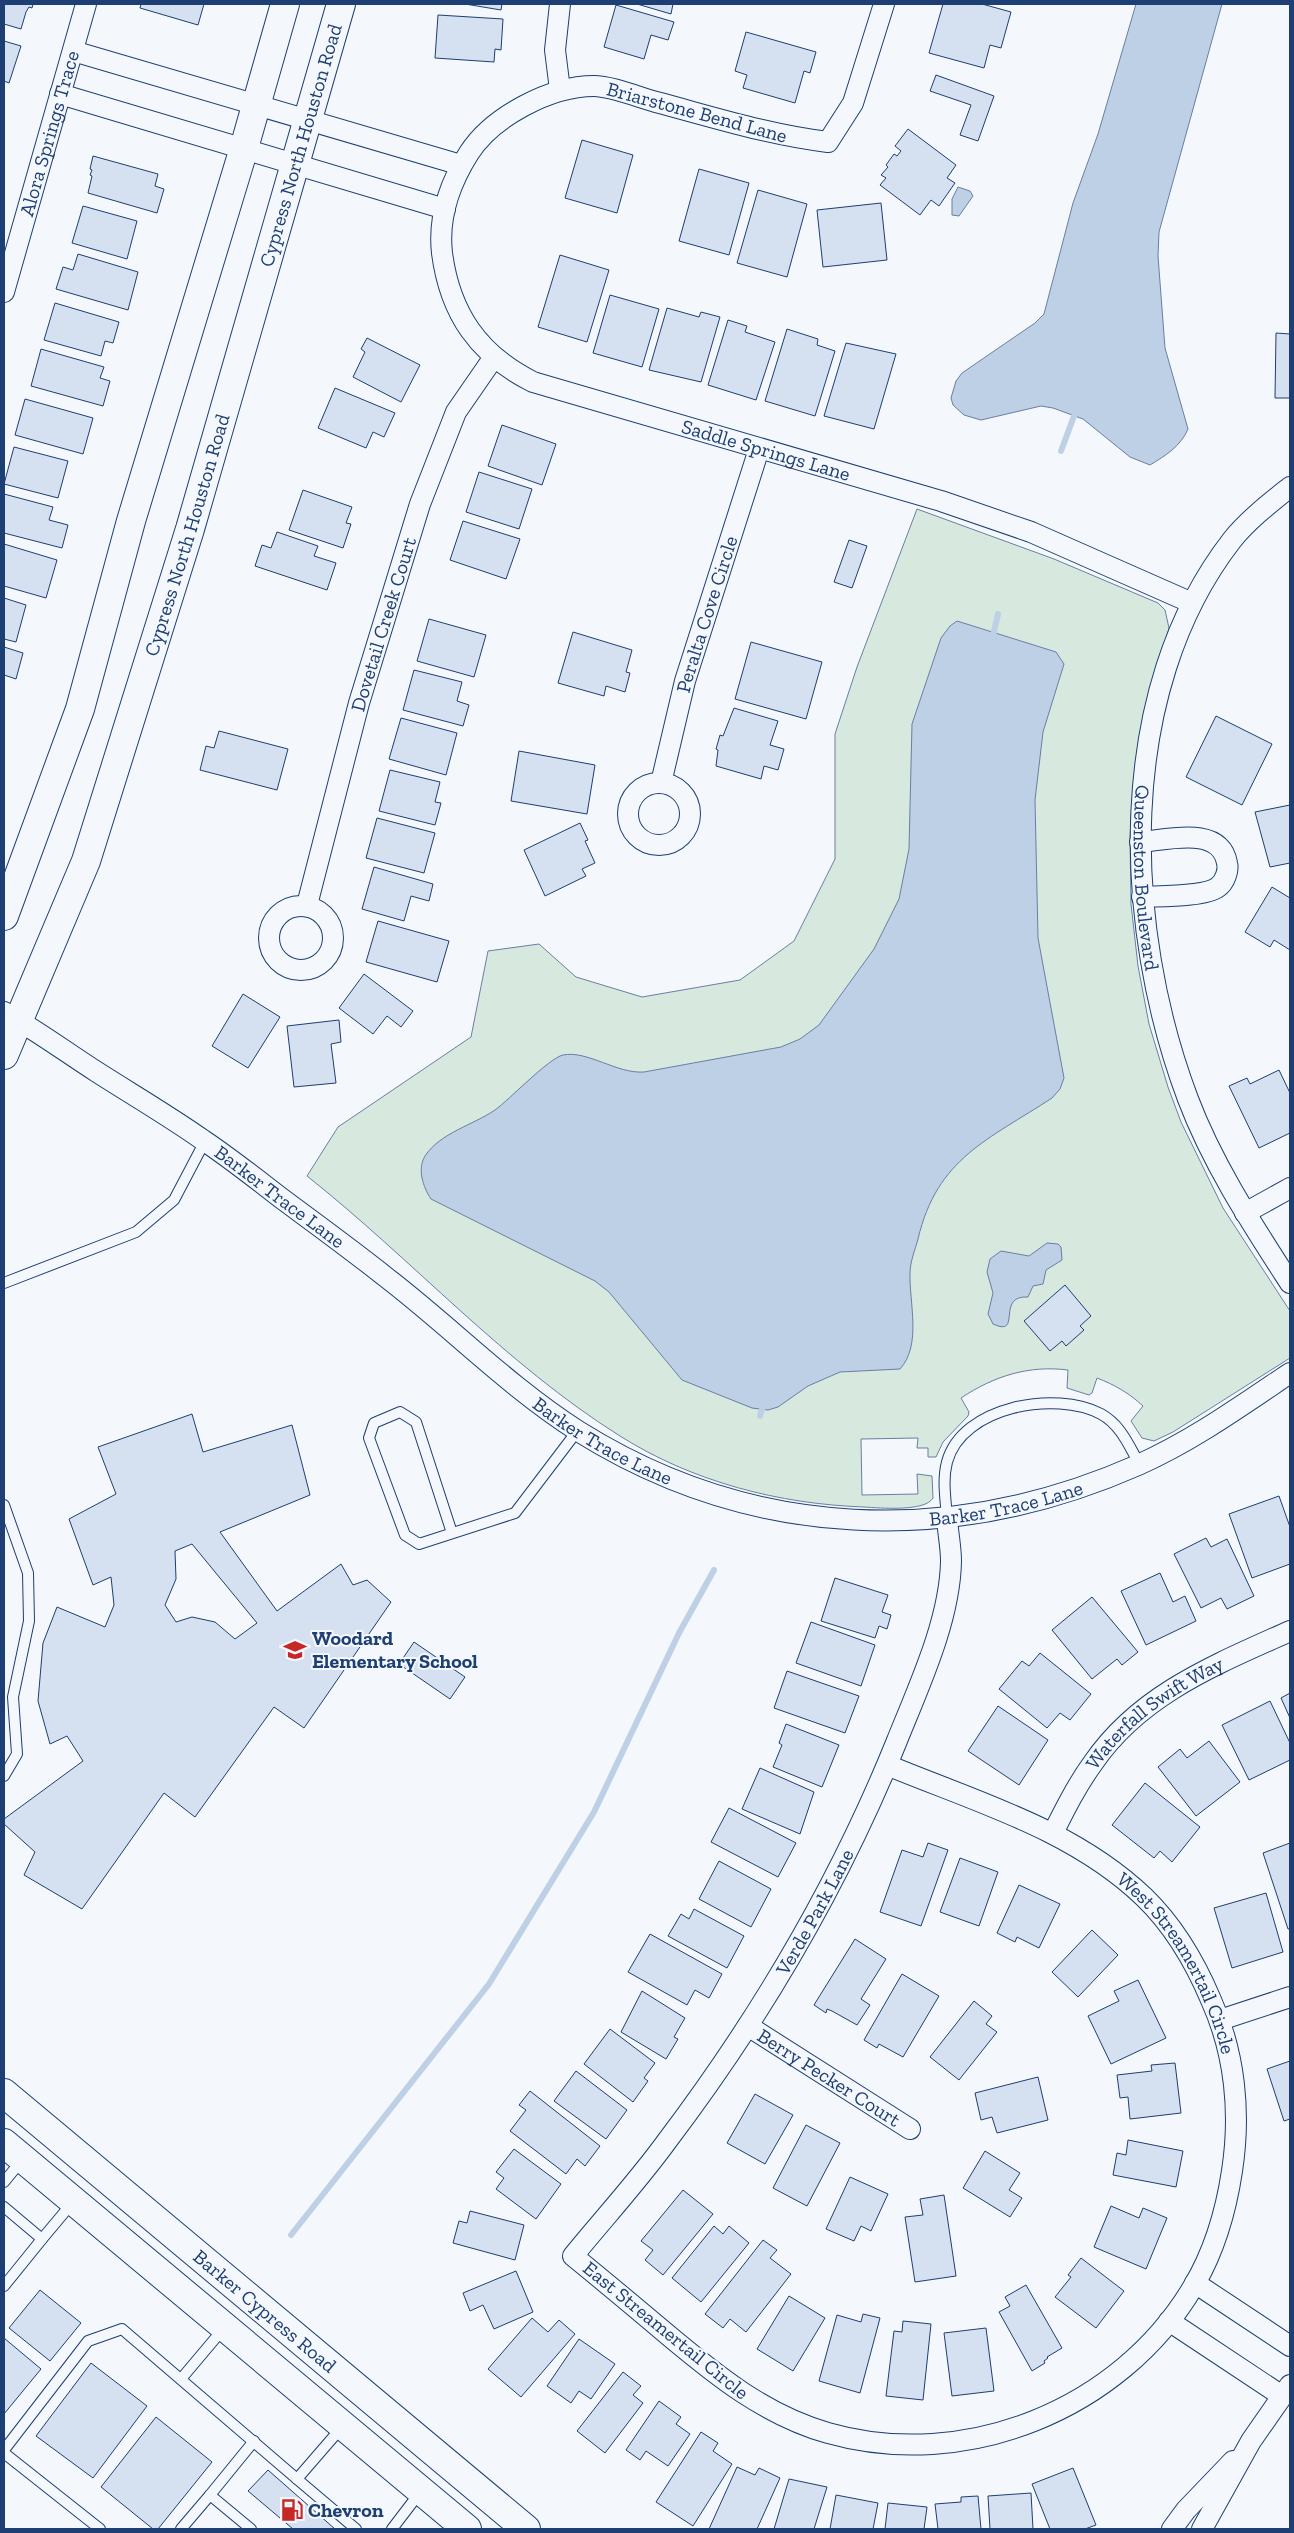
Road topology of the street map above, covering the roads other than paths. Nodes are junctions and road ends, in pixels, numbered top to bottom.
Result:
1 (86, 4) edge
2 (285, 4) edge
3 (341, 4) edge
4 (560, 4) edge
5 (884, 4) edge
6 (73, 51) junction
7 (560, 90) junction
8 (60, 94) junction
9 (256, 105) junction
10 (308, 120) junction
11 (244, 148) junction
12 (294, 163) junction
13 (461, 165) junction
14 (445, 209) junction
15 (4, 292) edge
16 (494, 357) junction
17 (759, 449) junction
18 (1290, 487) edge
19 (1192, 604) junction
20 (661, 783) dead end
21 (1140, 842) junction
22 (1142, 897) junction
23 (307, 905) dead end
24 (4, 916) edge
25 (11, 1016) edge
26 (4, 1055) edge
27 (205, 1141) junction
28 (1290, 1188) edge
29 (1245, 1213) junction
30 (4, 1283) edge
31 (1290, 1283) edge
32 (1290, 1373) edge
33 (578, 1430) junction
34 (1140, 1464) junction
35 (4, 1505) edge
36 (947, 1519) junction
37 (8, 1528) edge
38 (452, 1533) junction
39 (1290, 1631) edge
40 (14, 1710) junction
41 (4, 1714) edge
42 (887, 1765) junction
43 (4, 1776) edge
44 (1053, 1833) junction
45 (1290, 1996) edge
46 (1220, 2020) junction
47 (748, 2026) junction
48 (4, 2093) edge
49 (910, 2129) dead end
50 (13, 2151) edge
51 (4, 2182) edge
52 (74, 2201) junction
53 (4, 2207) edge
54 (42, 2240) junction
55 (573, 2256) joint
56 (1195, 2283) junction
57 (4, 2286) edge
58 (1184, 2301) joint
59 (1169, 2321) junction
60 (226, 2326) junction
61 (1290, 2346) edge
62 (181, 2379) junction
63 (1286, 2391) edge
64 (369, 2397) junction
65 (344, 2425) junction
66 (254, 2441) junction
67 (1251, 2441) junction
68 (4, 2452) edge
69 (297, 2479) junction
70 (421, 2490) junction
71 (210, 2495) junction
72 (100, 2529) edge
73 (181, 2529) edge
74 (251, 2529) edge
75 (356, 2529) edge
76 (392, 2529) edge
77 (467, 2529) edge
78 (526, 2529) edge
79 (1172, 2529) edge
80 (1202, 2529) edge

1 - 6 street, Alora Springs Trace
2 - 9 main road
3 - 10 main road, Cypress North Houston Road
4 - 7 street
5 - 7 street, Briarstone Bend Lane
6 - 8 street, Alora Springs Trace
6 - 9 street
7 - 13 street, Briarstone Bend Lane
8 - 11 street
8 - 15 street, Alora Springs Trace
9 - 10 street
9 - 11 main road
10 - 12 main road, Cypress North Houston Road
10 - 13 street
11 - 12 street
11 - 24 main road
12 - 14 street
12 - 25 main road, Cypress North Houston Road
13 - 14 street, Briarstone Bend Lane
14 - 16 street, Saddle Springs Lane
16 - 17 street, Saddle Springs Lane
16 - 23 street, Dovetail Creek Court
17 - 19 street, Saddle Springs Lane
17 - 20 street, Peralta Cove Circle
18 - 19 street, Queenston Boulevard
19 - 21 street, Queenston Boulevard
21 - 22 street, Queenston Boulevard
21 - 22 street
22 - 29 street, Queenston Boulevard
25 - 26 main road, Cypress North Houston Road
25 - 27 street, Barker Trace Lane
27 - 30 lane
27 - 33 street, Barker Trace Lane
28 - 29 street
29 - 31 street, Queenston Boulevard
32 - 34 street, Barker Trace Lane
33 - 36 street, Barker Trace Lane
33 - 38 lane
34 - 36 street, Barker Trace Lane
34 - 36 lane
35 - 37 lane
36 - 42 street, Verde Park Lane
37 - 40 lane
38 - 38 lane
39 - 44 street, Waterfall Swift Way
40 - 41 lane
40 - 43 lane
42 - 44 street, West Streamertail Circle
42 - 47 street, Verde Park Lane
44 - 46 street, West Streamertail Circle
45 - 46 street
46 - 56 street, West Streamertail Circle
47 - 49 street, Berry Pecker Court
47 - 55 street, Verde Park Lane
48 - 64 main road, Barker Cypress Road
50 - 51 lane
50 - 52 main road, Barker Cypress Road
52 - 54 lane
52 - 60 main road, Barker Cypress Road
53 - 54 lane
54 - 57 lane
55 - 59 street, East Streamertail Circle
56 - 58 street, West Streamertail Circle
56 - 61 street
58 - 59 street, East Streamertail Circle
59 - 63 street
60 - 62 lane
60 - 65 main road, Barker Cypress Road
62 - 66 lane
62 - 68 lane
63 - 67 street
64 - 65 main road
64 - 78 main road, Barker Cypress Road
65 - 69 lane
65 - 70 main road, Barker Cypress Road
66 - 69 lane
66 - 71 lane
67 - 79 street
67 - 80 street
68 - 72 lane
69 - 75 lane
70 - 76 lane
70 - 77 main road, Barker Cypress Road
71 - 73 lane
71 - 74 lane

